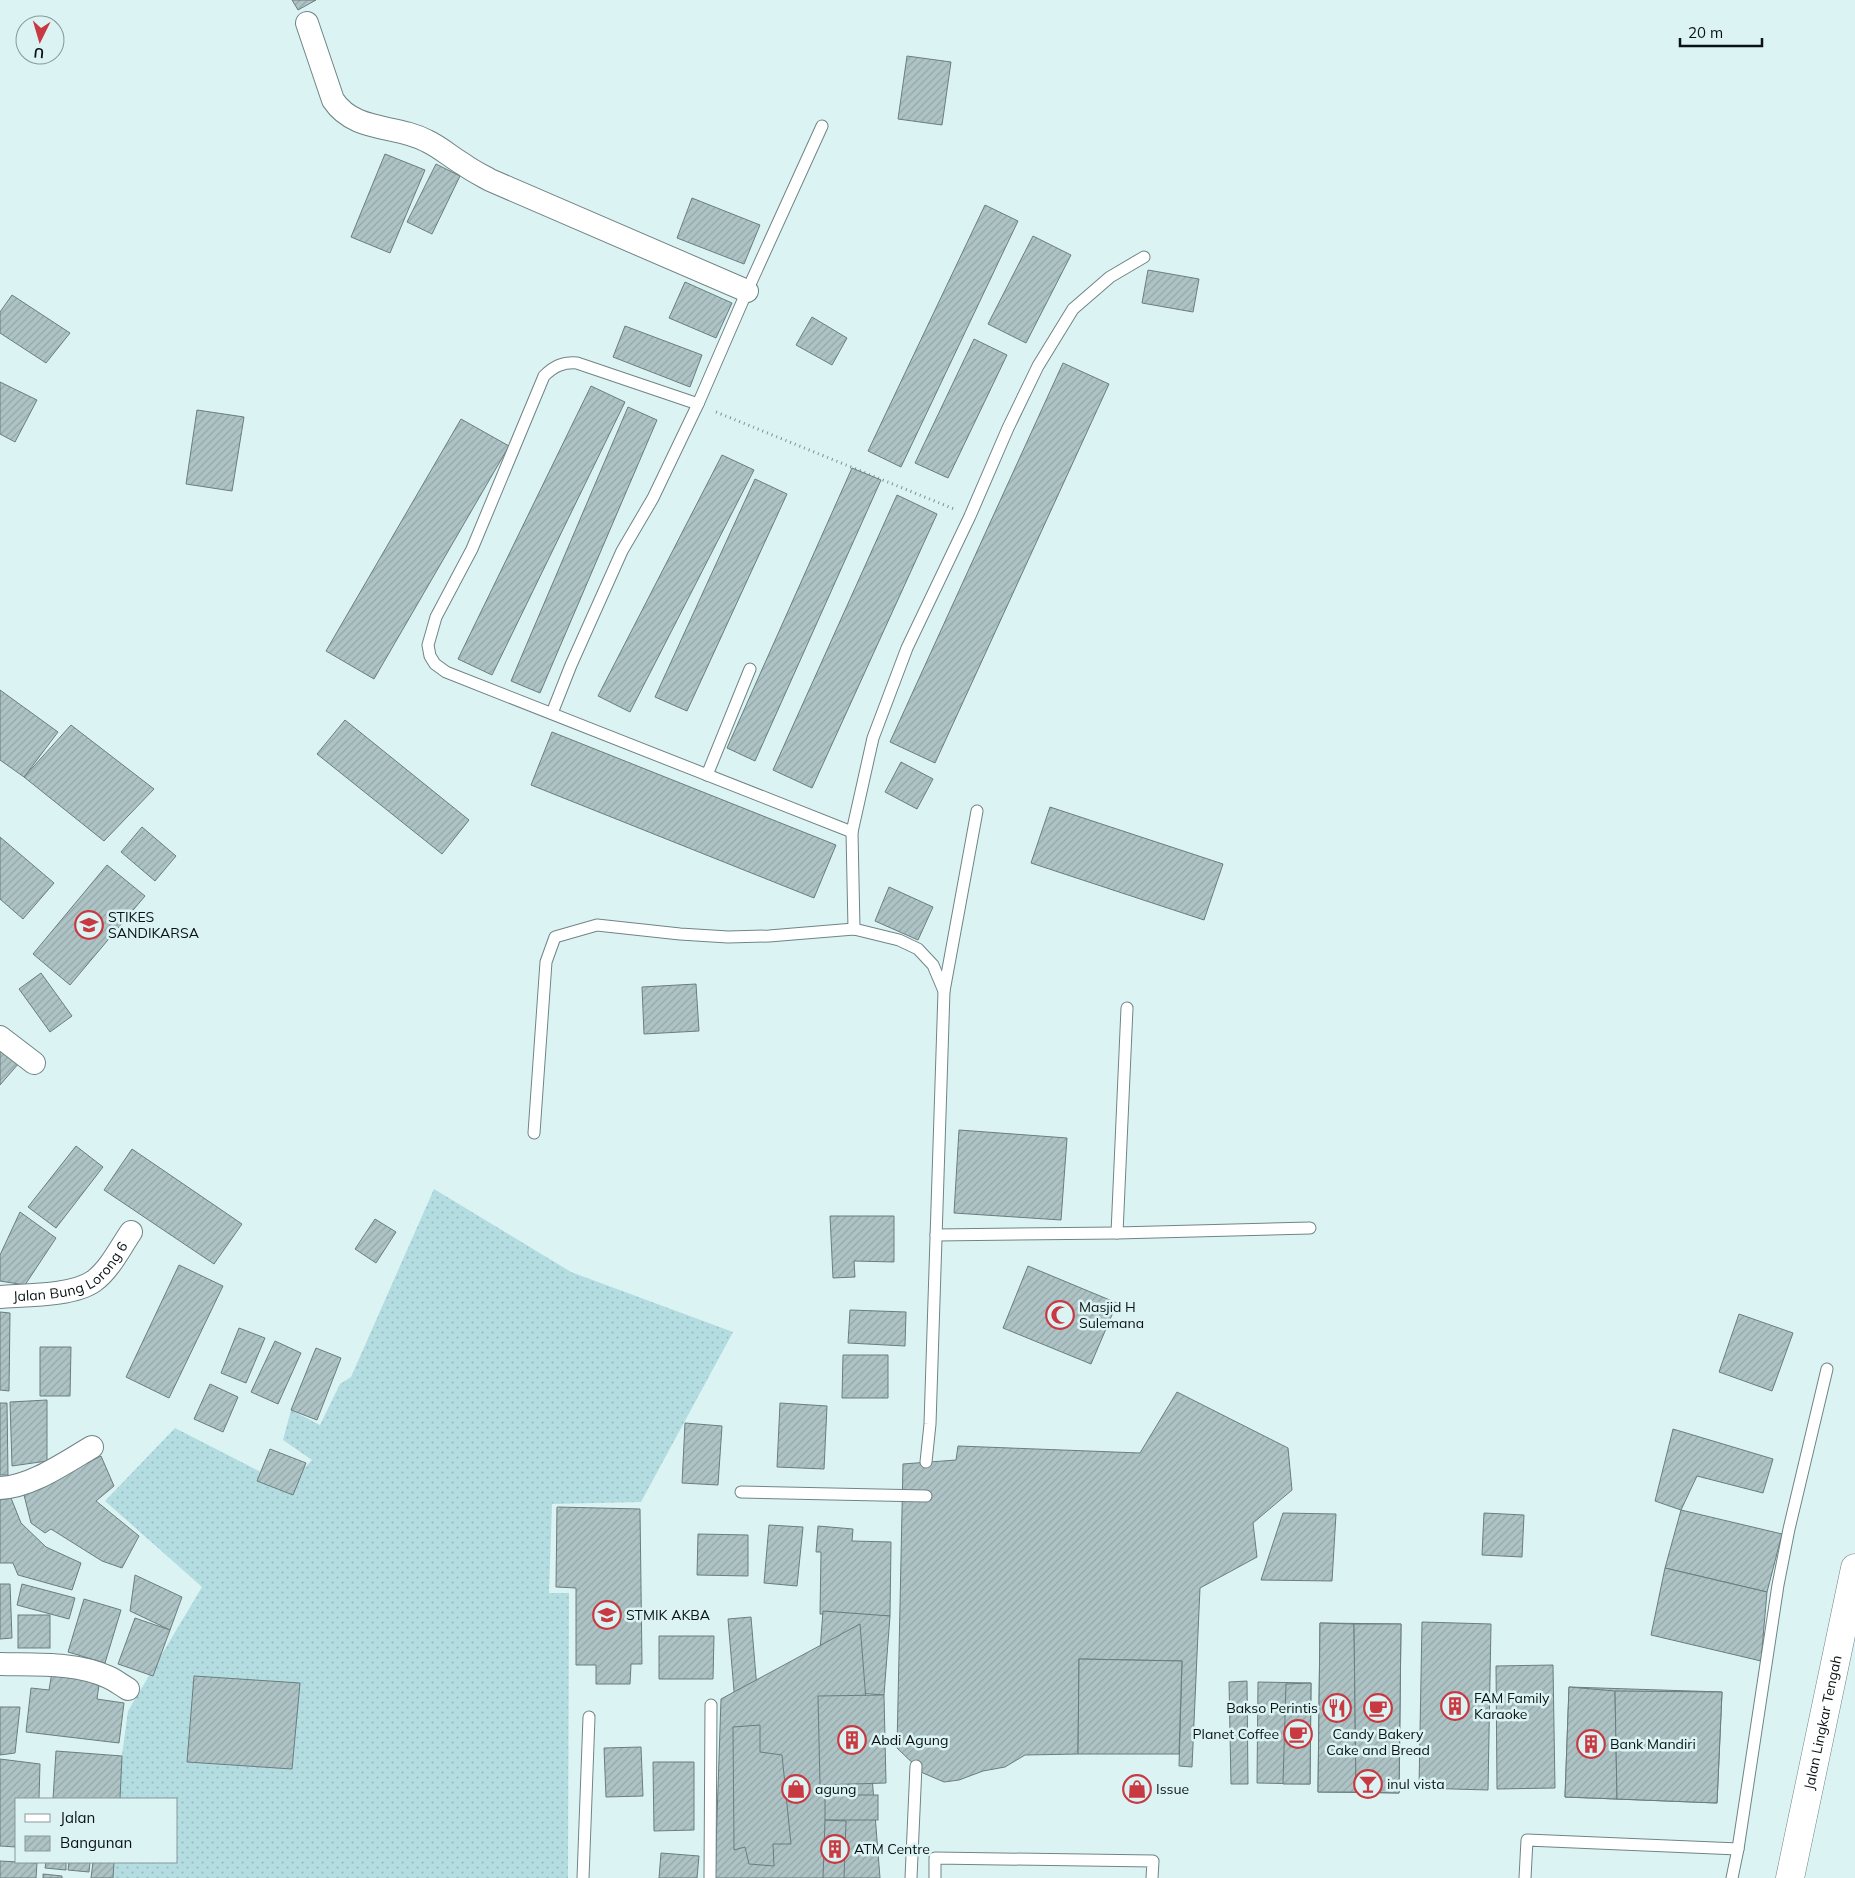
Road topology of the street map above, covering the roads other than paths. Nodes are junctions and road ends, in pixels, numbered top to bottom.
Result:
1 (307, 23) dead end
2 (822, 126) dead end
3 (1144, 257) dead end
4 (747, 291) junction
5 (698, 404) junction
6 (750, 669) dead end
7 (552, 713) junction
8 (707, 775) junction
9 (977, 811) dead end
10 (852, 832) junction
11 (854, 929) junction
12 (944, 991) junction
13 (1127, 1008) dead end
14 (0, 1037) edge
15 (34, 1063) dead end
16 (534, 1133) dead end
17 (1310, 1228) dead end
18 (131, 1232) dead end
19 (1117, 1233) junction
20 (936, 1235) junction
21 (0, 1297) edge
22 (1827, 1369) dead end
23 (92, 1447) dead end
24 (926, 1462) dead end
25 (0, 1488) edge
26 (741, 1492) dead end
27 (926, 1496) dead end
28 (1855, 1568) edge
29 (0, 1664) edge
30 (128, 1690) dead end
31 (711, 1705) dead end
32 (589, 1717) dead end
33 (916, 1766) dead end
34 (1738, 1849) junction
35 (583, 1878) edge
36 (710, 1878) edge
37 (911, 1878) edge
38 (935, 1878) edge
39 (1152, 1878) edge
40 (1525, 1878) edge
41 (1732, 1878) edge
42 (1790, 1878) edge

1 - 4 street
2 - 4 lane
3 - 10 lane
4 - 5 lane
5 - 7 lane
5 - 7 lane
6 - 8 lane
7 - 8 lane
8 - 10 lane
9 - 12 lane
10 - 11 lane
11 - 12 lane
11 - 16 lane
12 - 20 lane
13 - 19 lane
14 - 15 street
17 - 19 lane
18 - 21 street, Jalan Bung Lorong 6
19 - 20 lane
20 - 24 lane
22 - 34 lane
23 - 25 street
26 - 27 lane
28 - 42 main road, Jalan Lingkar Tengah
29 - 30 street
31 - 36 lane
32 - 35 lane
33 - 37 lane
34 - 40 lane
34 - 41 lane
38 - 39 lane

